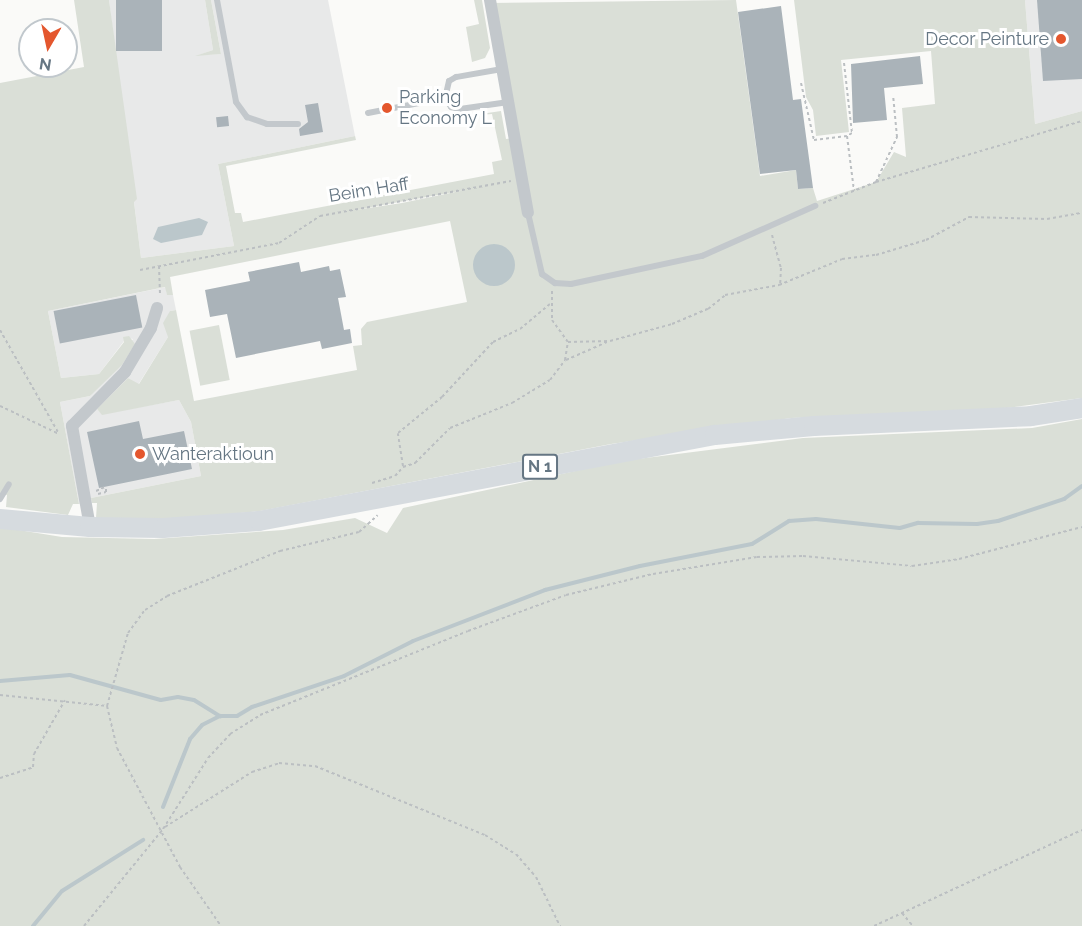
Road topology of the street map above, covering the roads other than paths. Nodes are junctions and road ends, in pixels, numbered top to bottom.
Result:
1 (217, 0) edge
2 (490, 0) edge
3 (502, 69) junction
4 (445, 98) junction
5 (508, 102) junction
6 (368, 112) dead end
7 (298, 124) dead end
8 (815, 206) road end
9 (528, 213) joint
10 (157, 308) road end
11 (1082, 408) edge
12 (9, 484) dead end
13 (0, 499) edge
14 (0, 519) edge
15 (90, 527) junction

1 - 7 lane
2 - 3 street
3 - 4 lane
3 - 5 street
4 - 5 lane
4 - 6 lane
5 - 9 street
8 - 9 lane
10 - 15 street
11 - 15 main road, N 1
12 - 13 lane
14 - 15 main road, N 1

